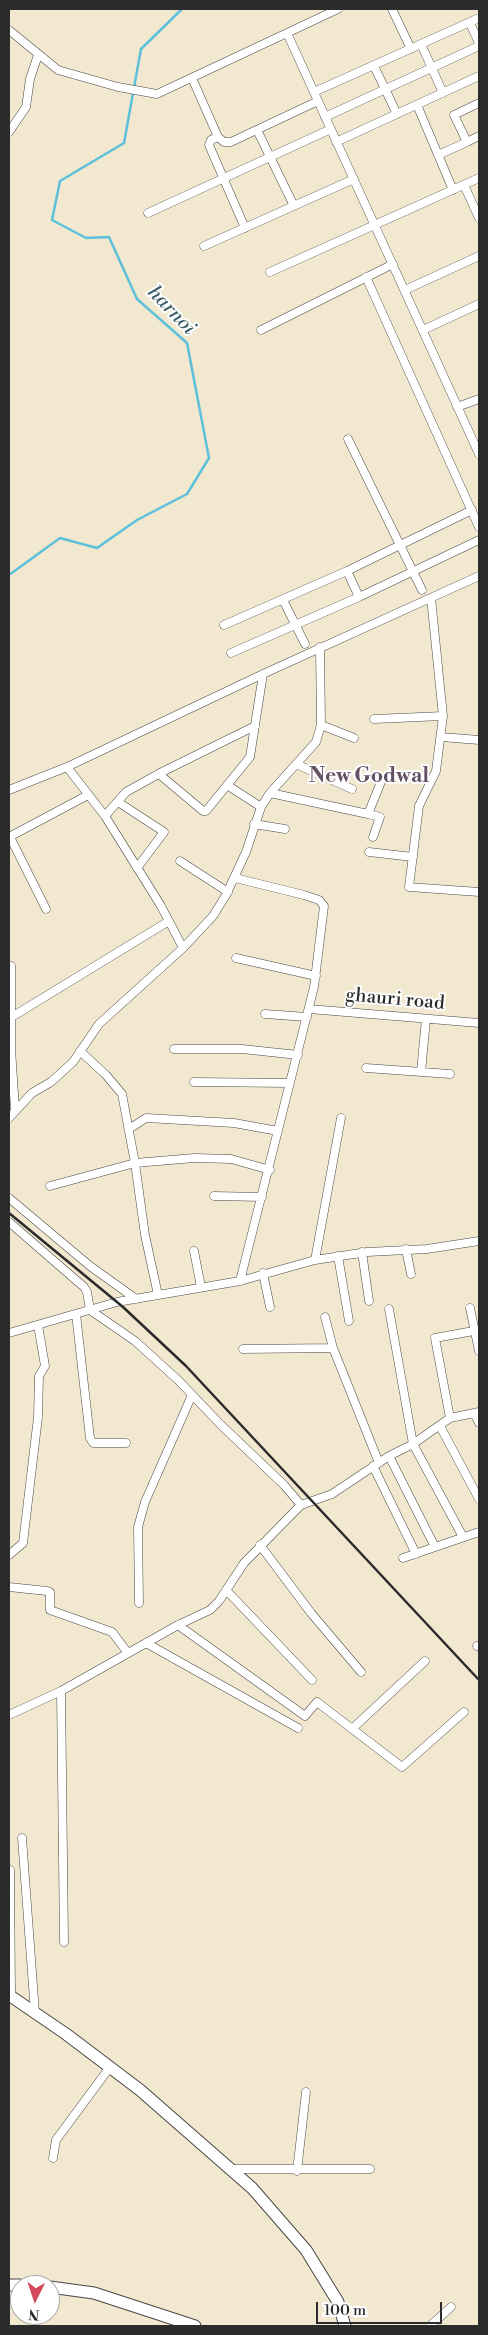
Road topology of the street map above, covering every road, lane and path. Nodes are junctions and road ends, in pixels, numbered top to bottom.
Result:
1 (338, 9) edge
2 (392, 9) edge
3 (479, 18) edge
4 (470, 23) junction
5 (9, 30) edge
6 (287, 33) junction
7 (421, 44) junction
8 (479, 44) edge
9 (411, 49) junction
10 (38, 55) junction
11 (374, 66) junction
12 (433, 67) junction
13 (479, 76) edge
14 (192, 78) junction
15 (385, 89) junction
16 (314, 92) junction
17 (443, 92) junction
18 (318, 101) junction
19 (479, 103) edge
20 (417, 105) junction
21 (396, 114) junction
22 (325, 117) junction
23 (330, 129) junction
24 (257, 130) junction
25 (9, 132) edge
26 (218, 136) junction
27 (479, 136) edge
28 (336, 142) junction
29 (467, 142) junction
30 (438, 155) junction
31 (271, 157) junction
32 (479, 178) edge
33 (224, 179) junction
34 (354, 179) junction
35 (464, 185) junction
36 (453, 190) junction
37 (294, 206) junction
38 (148, 213) dead end
39 (478, 213) edge
40 (376, 225) junction
41 (245, 228) junction
42 (204, 246) dead end
43 (479, 256) edge
44 (393, 264) junction
45 (270, 272) dead end
46 (366, 277) junction
47 (405, 290) junction
48 (479, 304) edge
49 (261, 330) dead end
50 (423, 330) junction
51 (479, 399) edge
52 (458, 407) junction
53 (348, 439) dead end
54 (476, 441) edge
55 (479, 454) edge
56 (472, 510) junction
57 (479, 527) edge
58 (479, 540) edge
59 (400, 545) junction
60 (414, 570) junction
61 (347, 571) junction
62 (479, 576) edge
63 (422, 590) dead end
64 (358, 597) junction
65 (431, 598) junction
66 (283, 600) junction
67 (224, 624) dead end
68 (295, 625) junction
69 (305, 644) dead end
70 (320, 647) junction
71 (231, 653) dead end
72 (262, 674) junction
73 (443, 716) junction
74 (374, 719) dead end
75 (321, 725) junction
76 (254, 726) junction
77 (441, 737) junction
78 (354, 738) dead end
79 (479, 740) edge
80 (296, 764) junction
81 (67, 767) junction
82 (159, 774) junction
83 (381, 782) dead end
84 (227, 785) junction
85 (352, 789) dead end
86 (9, 790) edge
87 (270, 793) junction
88 (88, 795) junction
89 (118, 802) junction
90 (261, 807) junction
91 (368, 814) junction
92 (105, 816) junction
93 (254, 824) junction
94 (285, 829) dead end
95 (373, 836) dead end
96 (9, 837) edge
97 (369, 852) dead end
98 (413, 857) junction
99 (180, 861) dead end
100 (137, 868) junction
101 (235, 878) junction
102 (228, 892) junction
103 (479, 892) edge
104 (46, 909) dead end
105 (169, 921) junction
106 (183, 948) junction
107 (236, 958) dead end
108 (11, 966) dead end
109 (316, 976) junction
110 (308, 1013) junction
111 (265, 1014) dead end
112 (10, 1018) junction
113 (426, 1019) junction
114 (479, 1023) edge
115 (174, 1049) dead end
116 (80, 1051) junction
117 (298, 1055) junction
118 (366, 1068) dead end
119 (421, 1072) junction
120 (450, 1074) dead end
121 (194, 1082) dead end
122 (290, 1083) junction
123 (15, 1109) junction
124 (9, 1118) edge
125 (341, 1118) dead end
126 (129, 1129) junction
127 (278, 1131) junction
128 (136, 1164) junction
129 (270, 1170) junction
130 (50, 1186) dead end
131 (214, 1196) dead end
132 (262, 1197) junction
133 (9, 1198) edge
134 (9, 1222) edge
135 (479, 1241) edge
136 (406, 1249) junction
137 (194, 1251) dead end
138 (362, 1252) junction
139 (338, 1256) junction
140 (315, 1260) junction
141 (263, 1273) junction
142 (410, 1274) dead end
143 (240, 1281) junction
144 (201, 1287) junction
145 (158, 1295) junction
146 (136, 1299) junction
147 (369, 1301) dead end
148 (270, 1307) dead end
149 (470, 1308) dead end
150 (389, 1309) dead end
151 (90, 1310) junction
152 (76, 1314) junction
153 (325, 1317) dead end
154 (349, 1321) dead end
155 (38, 1325) junction
156 (477, 1331) edge
157 (9, 1333) edge
158 (333, 1348) junction
159 (243, 1349) dead end
160 (479, 1351) edge
161 (192, 1395) junction
162 (477, 1413) edge
163 (450, 1418) junction
164 (479, 1423) edge
165 (440, 1426) junction
166 (126, 1443) dead end
167 (414, 1444) junction
168 (389, 1456) junction
169 (376, 1464) junction
170 (479, 1499) edge
171 (301, 1505) junction
172 (479, 1532) edge
173 (463, 1538) junction
174 (260, 1545) junction
175 (435, 1547) junction
176 (416, 1554) junction
177 (9, 1555) edge
178 (403, 1558) dead end
179 (9, 1587) edge
180 (226, 1590) junction
181 (139, 1603) dead end
182 (178, 1625) junction
183 (146, 1643) junction
184 (128, 1653) junction
185 (425, 1661) dead end
186 (361, 1672) dead end
187 (312, 1680) dead end
188 (61, 1691) junction
189 (464, 1712) dead end
190 (9, 1715) edge
191 (298, 1728) dead end
192 (352, 1729) junction
193 (22, 1838) dead end
194 (10, 1870) edge
195 (64, 1942) dead end
196 (10, 1995) edge
197 (36, 2013) junction
198 (110, 2067) junction
199 (306, 2092) dead end
200 (53, 2158) dead end
201 (370, 2169) dead end
202 (230, 2170) junction
203 (297, 2171) junction
204 (60, 2288) edge
205 (451, 2307) dead end
206 (194, 2326) edge
207 (346, 2326) edge
208 (430, 2326) edge

1 - 6 street
2 - 9 street
3 - 4 street
4 - 7 street
4 - 8 street
5 - 10 street
6 - 14 street
6 - 16 street
7 - 9 street
7 - 12 street
8 - 12 street
9 - 11 street
10 - 14 street
10 - 25 street
11 - 15 street
11 - 16 street
12 - 15 street
12 - 17 street
13 - 17 street
14 - 26 street
15 - 21 street
15 - 22 street
16 - 18 street
17 - 20 street
18 - 22 street
18 - 24 street
19 - 29 street
20 - 21 street
20 - 30 street
21 - 28 street
22 - 23 street
23 - 28 street
23 - 31 street
24 - 26 street
24 - 31 street
26 - 33 street
27 - 29 street
28 - 34 street
29 - 30 street
30 - 36 street
31 - 33 street
31 - 37 street
32 - 35 street
33 - 38 street
33 - 41 street
34 - 37 street
34 - 40 street
35 - 36 street
35 - 39 street
36 - 40 street
37 - 41 street
40 - 44 street
40 - 45 street
41 - 42 street
43 - 47 street
44 - 46 street
44 - 47 street
46 - 49 street
46 - 56 street
47 - 50 street
48 - 50 street
50 - 52 street
51 - 52 street
52 - 54 street
53 - 59 street
54 - 55 street
56 - 57 street
56 - 59 street
58 - 60 street
59 - 60 street
59 - 61 street
60 - 63 street
60 - 64 street
61 - 64 street
61 - 66 street
62 - 65 street
64 - 68 street
65 - 70 street
65 - 73 street
66 - 67 street
66 - 68 street
68 - 69 street
68 - 71 street
70 - 72 street
70 - 75 street
72 - 76 street
72 - 81 street
73 - 74 street
73 - 77 street
75 - 78 street
75 - 80 street
76 - 82 street
76 - 84 street
77 - 79 street
77 - 98 street
80 - 85 street
80 - 87 street
81 - 86 street
81 - 88 street
82 - 84 street
82 - 89 street
83 - 91 street
84 - 90 street
87 - 90 street
87 - 91 street
88 - 92 street
88 - 96 street
89 - 92 street
89 - 100 street
90 - 93 street
91 - 95 street
92 - 100 street
93 - 94 street
93 - 101 street
96 - 104 street
97 - 98 street
98 - 103 street
99 - 102 street
100 - 105 street
101 - 102 street
101 - 109 street
102 - 106 street
105 - 106 street
105 - 112 street
106 - 116 street
107 - 109 street
108 - 112 street
109 - 110 street
110 - 111 street, ghauri road
110 - 113 street, ghauri road
110 - 117 street
112 - 123 street
113 - 114 street, ghauri road
113 - 119 street
115 - 117 street
116 - 123 street
116 - 126 street
117 - 122 street
118 - 119 street
119 - 120 street
121 - 122 street
122 - 127 street
123 - 124 street
125 - 140 street
126 - 127 street
126 - 128 street
127 - 129 street
128 - 129 street
128 - 130 street
128 - 145 street
129 - 132 street
131 - 132 street
132 - 143 street
133 - 146 street
134 - 151 street
135 - 136 street
136 - 138 street
136 - 142 street
137 - 144 street
138 - 139 street
138 - 147 street
139 - 140 street
139 - 154 street
140 - 141 street
141 - 143 street
141 - 148 street
143 - 144 street
144 - 145 street
145 - 146 street
146 - 151 street
149 - 156 street
150 - 167 street
151 - 152 street
151 - 161 street
152 - 155 street
152 - 166 street
153 - 158 street
155 - 157 street
155 - 177 street
156 - 160 street
156 - 163 street
158 - 159 street
158 - 169 street
161 - 171 street
161 - 181 street
162 - 163 street
162 - 164 street
163 - 165 street
165 - 167 street
165 - 170 street
167 - 168 street
167 - 173 street
168 - 169 street
168 - 175 street
169 - 171 street
169 - 176 street
171 - 174 street
172 - 173 street
173 - 175 street
174 - 180 street
174 - 186 street
175 - 176 street
176 - 178 street
179 - 184 street
180 - 182 street
180 - 187 street
182 - 183 street
182 - 192 street
183 - 184 street
183 - 191 street
184 - 188 street
185 - 192 street
188 - 190 street
188 - 195 street
189 - 192 street
193 - 197 street
194 - 196 street
196 - 197 street
197 - 198 street
198 - 200 street
198 - 202 street
199 - 203 street
201 - 203 street
202 - 203 street
202 - 207 street
204 - 206 street
205 - 208 street

